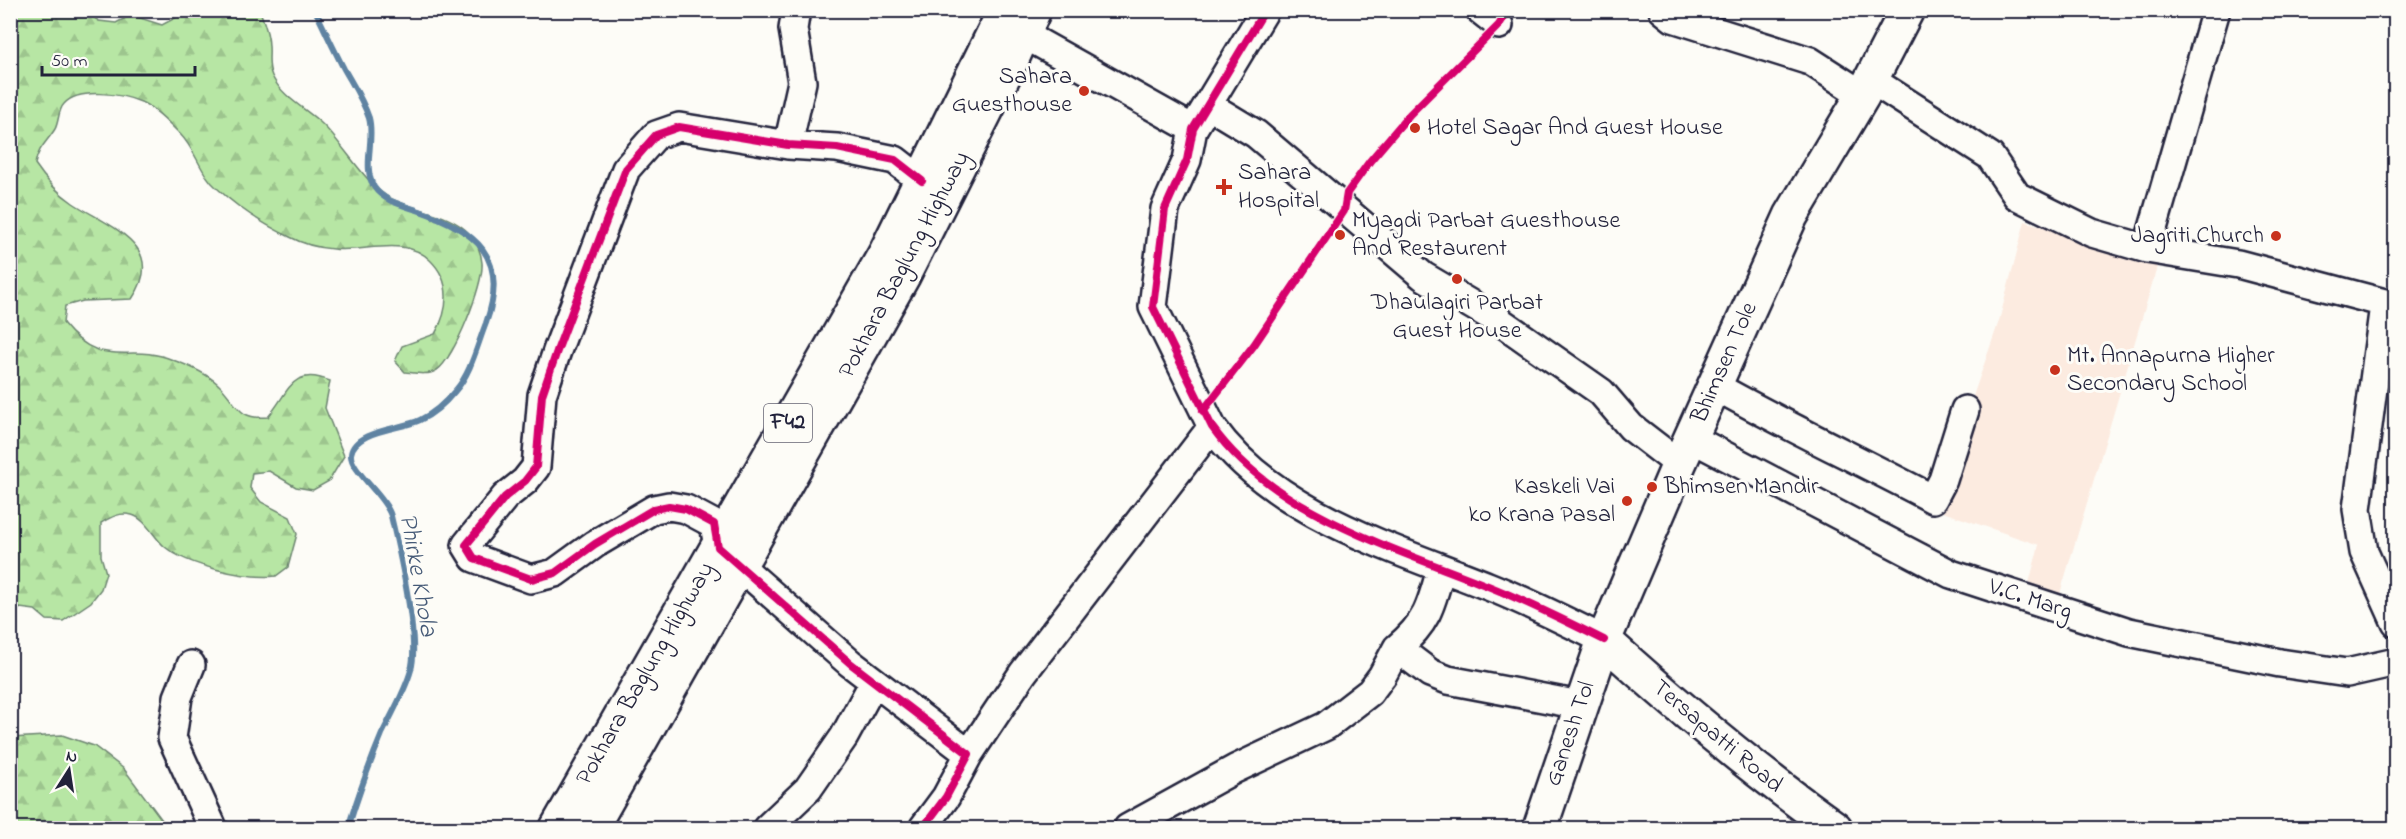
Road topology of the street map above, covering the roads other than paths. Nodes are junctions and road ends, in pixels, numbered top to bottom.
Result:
1 (796, 10) edge
2 (1265, 10) edge
3 (1663, 10) edge
4 (1907, 10) edge
5 (2216, 10) edge
6 (1021, 18) edge
7 (1867, 87) junction
8 (1208, 105) junction
9 (1193, 129) junction
10 (788, 145) junction
11 (922, 181) junction
12 (2147, 249) junction
13 (2390, 305) edge
14 (1715, 386) junction
15 (1965, 410) dead end
16 (1212, 427) junction
17 (1685, 451) junction
18 (729, 556) junction
19 (1441, 569) junction
20 (2396, 623) edge
21 (1604, 640) junction
22 (1397, 648) junction
23 (2396, 662) edge
24 (191, 665) dead end
25 (874, 682) junction
26 (1580, 705) junction
27 (969, 754) junction
28 (213, 828) edge
29 (556, 828) edge
30 (591, 828) edge
31 (767, 828) edge
32 (923, 828) edge
33 (1128, 828) edge
34 (1540, 828) edge
35 (1835, 828) edge

1 - 10 street
2 - 8 street
3 - 7 street
4 - 7 main road, Bhimsen Tole
5 - 12 street
6 - 9 street
6 - 11 main road, Pokhara Baglung Highway / F42
6 - 18 main road, Pokhara Baglung Highway / F42
7 - 12 street
7 - 14 main road, Bhimsen Tole
8 - 9 street
8 - 17 street, V.C. Marg
9 - 16 street
10 - 11 street
10 - 18 street
11 - 18 main road, Pokhara Baglung Highway / F42
12 - 13 street
13 - 20 street
14 - 15 street
14 - 17 main road, Bhimsen Tole
16 - 19 street
16 - 27 street
17 - 21 main road, Bhimsen Tole
17 - 23 street, V.C. Marg
18 - 25 street
18 - 29 main road, Pokhara Baglung Highway / F42
18 - 30 main road, Pokhara Baglung Highway / F42
19 - 21 street
19 - 22 street
21 - 26 main road, Ganesh Tol
21 - 35 main road, Tersapatti Road
22 - 26 street
22 - 33 street
24 - 28 street
25 - 27 street
25 - 31 street
26 - 34 main road, Ganesh Tol
27 - 32 street

